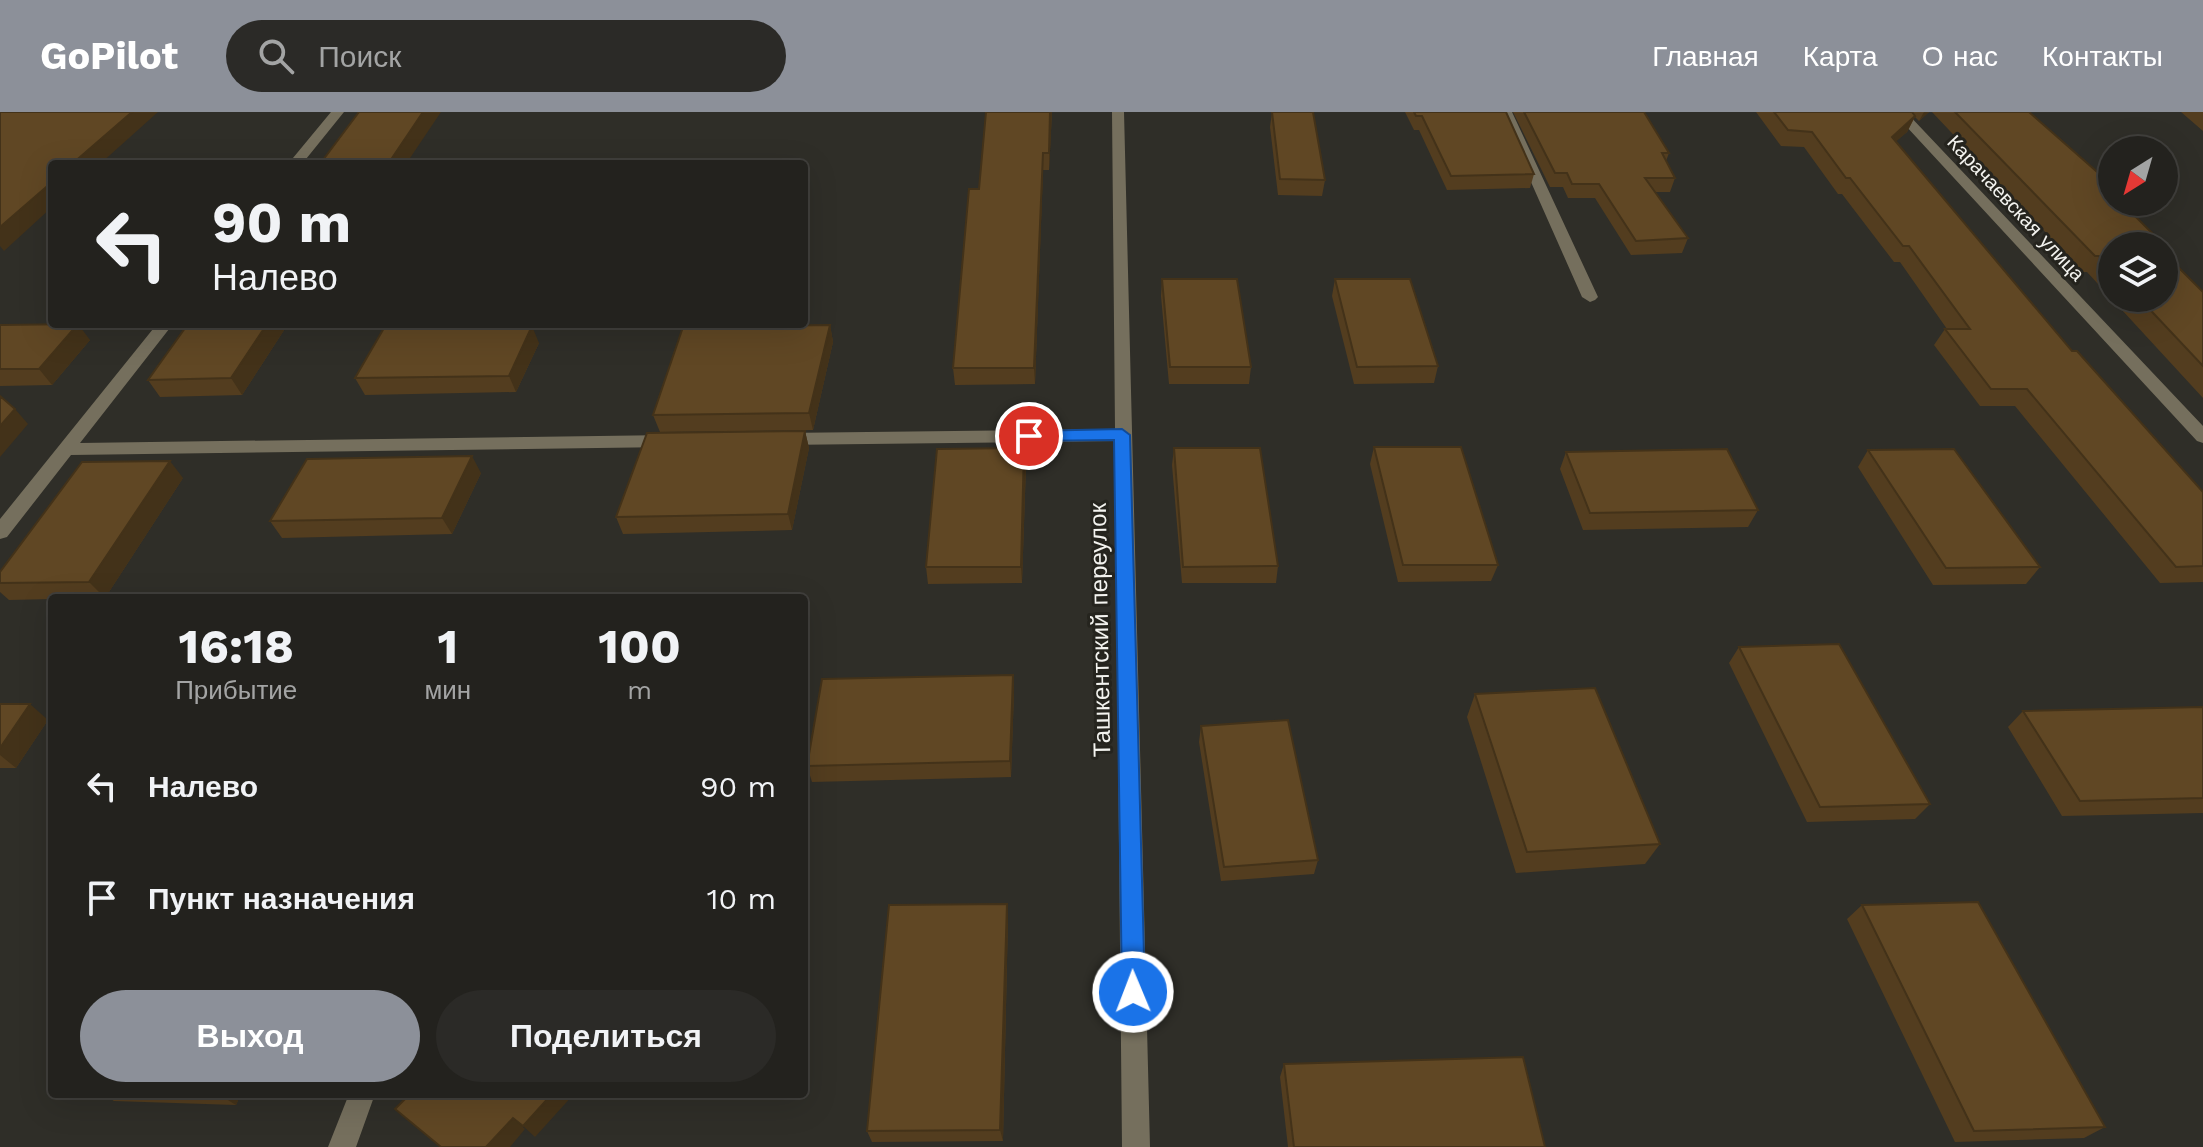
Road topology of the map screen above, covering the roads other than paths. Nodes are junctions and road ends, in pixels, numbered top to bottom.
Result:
1 (338, 112) edge
2 (1118, 112) edge
3 (1506, 112) edge
4 (1899, 112) edge
5 (298, 160) edge
6 (1590, 297) dead end
7 (162, 328) edge
8 (1122, 435) junction
9 (2203, 437) edge
10 (696, 440) edge
11 (759, 440) edge
12 (65, 449) junction
13 (0, 532) edge
14 (360, 1098) edge
15 (342, 1147) edge
16 (1136, 1147) edge

1 - 5 street
2 - 8 street, Ташкентский переулок
3 - 6 street
4 - 9 street, Карачаевская улица
7 - 12 street
8 - 11 street
8 - 16 street, Ташкентский переулок
10 - 12 street
12 - 13 street
14 - 15 street

